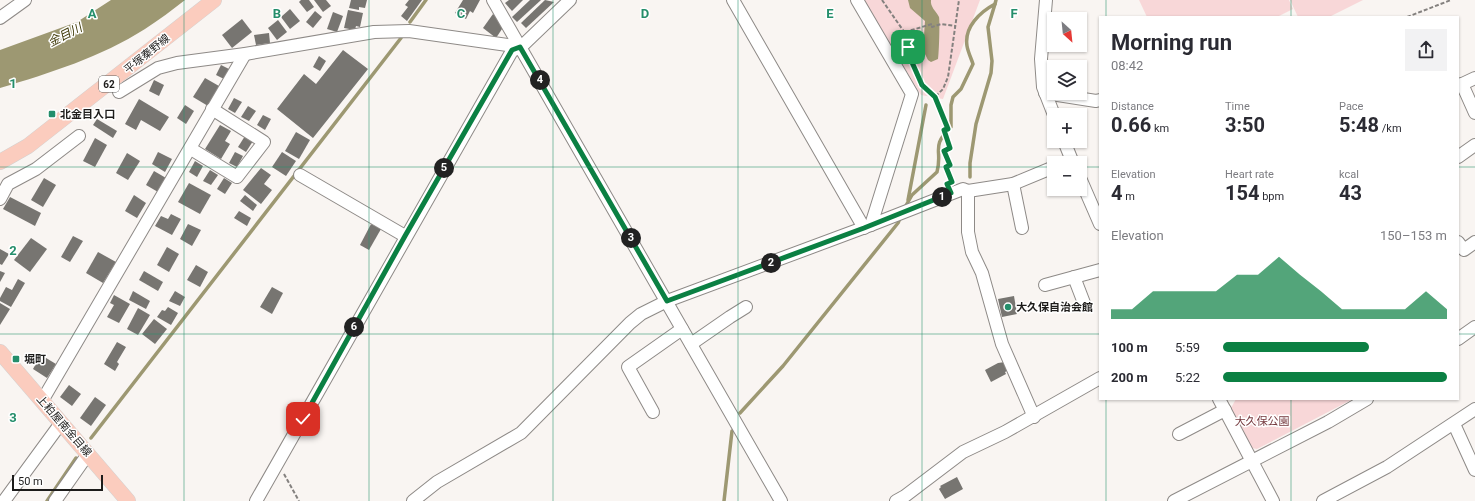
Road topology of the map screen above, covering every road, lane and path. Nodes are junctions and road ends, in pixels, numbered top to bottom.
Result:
1 (25, 0) edge
2 (214, 0) edge
3 (493, 0) edge
4 (570, 0) edge
5 (733, 0) edge
6 (858, 0) edge
7 (882, 0) edge
8 (959, 0) edge
9 (1046, 0) edge
10 (1451, 0) edge
11 (1410, 16) edge
12 (0, 18) edge
13 (955, 26) junction
14 (905, 32) junction
15 (520, 47) junction
16 (245, 54) junction
17 (1475, 78) edge
18 (1460, 85) edge
19 (119, 92) dead end
20 (1045, 93) junction
21 (935, 97) junction
22 (1099, 100) edge
23 (1051, 108) edge
24 (212, 110) junction
25 (1475, 113) edge
26 (79, 136) dead end
27 (1475, 145) edge
28 (191, 149) junction
29 (1459, 156) edge
30 (0, 162) edge
31 (1047, 171) edge
32 (300, 175) dead end
33 (1013, 184) junction
34 (968, 191) junction
35 (951, 193) junction
36 (1087, 194) edge
37 (0, 199) edge
38 (1099, 222) edge
39 (868, 227) junction
40 (1022, 228) dead end
41 (405, 236) junction
42 (1475, 242) edge
43 (1459, 243) edge
44 (1099, 270) edge
45 (1074, 277) junction
46 (1045, 285) dead end
47 (667, 301) junction
48 (1084, 304) dead end
49 (746, 307) dead end
50 (1475, 327) edge
51 (682, 328) junction
52 (1459, 338) edge
53 (691, 344) junction
54 (0, 352) edge
55 (1099, 379) edge
56 (1220, 400) edge
57 (1365, 400) edge
58 (42, 401) junction
59 (1225, 410) junction
60 (1475, 410) edge
61 (653, 412) dead end
62 (1034, 417) junction
63 (61, 423) junction
64 (1454, 424) junction
65 (1179, 434) dead end
66 (1471, 449) edge
67 (88, 454) junction
68 (1252, 461) junction
69 (278, 464) junction
70 (1475, 470) edge
71 (903, 499) edge
72 (4, 501) edge
73 (55, 501) edge
74 (128, 501) edge
75 (256, 501) edge
76 (300, 501) edge
77 (413, 501) edge
78 (781, 501) edge
79 (1174, 501) edge
80 (1273, 501) edge
81 (1323, 501) edge

1 - 12 street
2 - 30 main road, 平塚秦野線 / 62
3 - 15 street
4 - 15 street
5 - 39 street
6 - 39 street
7 - 14 path
8 - 13 path
9 - 20 street
10 - 11 path
13 - 14 path
13 - 21 path
14 - 21 path
15 - 16 street
15 - 41 street
15 - 47 street
16 - 19 street
16 - 24 street
17 - 18 street
18 - 25 street
20 - 22 street
20 - 23 street
21 - 35 path
24 - 28 street
24 - 28 street
26 - 37 street
27 - 29 street
28 - 58 street
31 - 33 street
32 - 41 street
33 - 34 street
33 - 40 street
34 - 35 street
34 - 62 street
35 - 39 street
36 - 38 street
39 - 47 street
41 - 69 street
42 - 43 street
44 - 45 street
45 - 46 street
45 - 48 street
47 - 51 street
47 - 77 street
49 - 53 street
50 - 52 street
51 - 53 street
51 - 61 street
53 - 78 street
54 - 58 main road, 上粕屋南金目線
55 - 62 street
56 - 59 street
57 - 68 street
58 - 63 main road, 上粕屋南金目線
59 - 65 street
59 - 68 street
60 - 64 street
62 - 71 street
63 - 67 main road, 上粕屋南金目線
63 - 72 street
64 - 66 street
64 - 81 street
66 - 70 street
67 - 73 street
67 - 74 main road, 上粕屋南金目線
68 - 79 street
68 - 80 street
69 - 75 street
69 - 76 path

